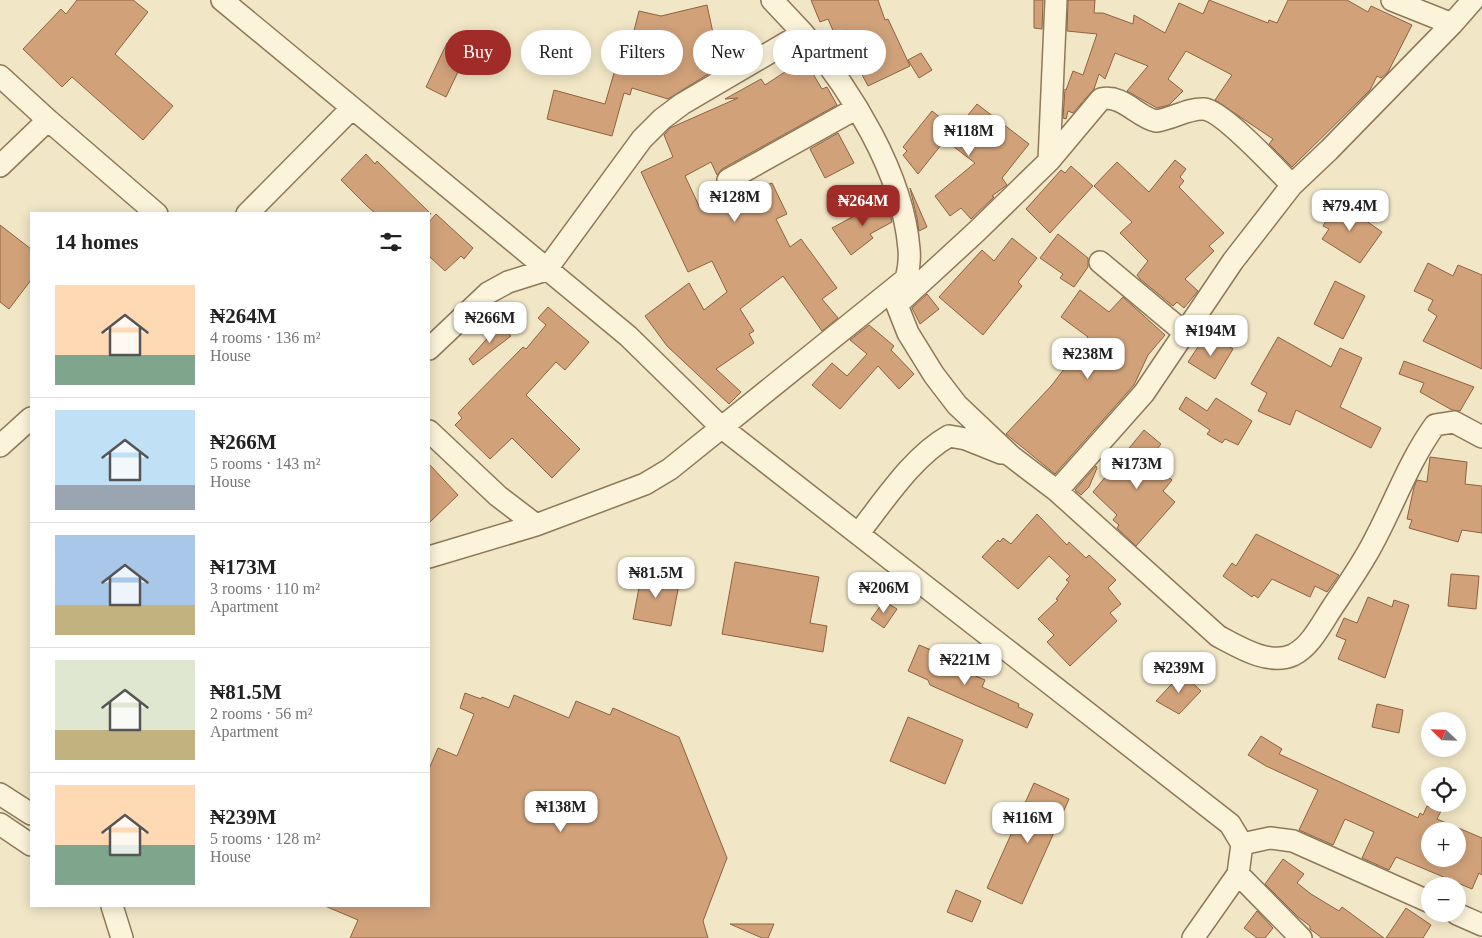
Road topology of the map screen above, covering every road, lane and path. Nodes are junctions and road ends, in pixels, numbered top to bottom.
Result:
1 (222, 0) edge
2 (772, 0) edge
3 (1056, 0) edge
4 (1392, 0) edge
5 (1472, 0) edge
6 (1452, 24) junction
7 (801, 30) edge
8 (773, 50) edge
9 (838, 75) edge
10 (0, 76) edge
11 (352, 108) junction
12 (857, 108) junction
13 (48, 120) junction
14 (1049, 161) junction
15 (0, 166) edge
16 (728, 180) dead end
17 (1292, 185) junction
18 (155, 212) edge
19 (249, 212) edge
20 (1100, 262) dead end
21 (546, 270) junction
22 (908, 277) junction
23 (897, 305) junction
24 (1186, 333) junction
25 (430, 348) edge
26 (30, 419) edge
27 (722, 427) junction
28 (430, 431) edge
29 (1482, 437) edge
30 (0, 446) edge
31 (1011, 456) junction
32 (1057, 491) junction
33 (536, 525) junction
34 (858, 534) junction
35 (430, 557) edge
36 (0, 794) edge
37 (30, 813) edge
38 (0, 824) edge
39 (30, 843) edge
40 (1242, 844) junction
41 (1238, 874) junction
42 (1421, 898) edge
43 (112, 907) edge
44 (1466, 918) edge
45 (1482, 925) edge
46 (122, 938) edge
47 (1194, 938) edge
48 (1301, 938) edge

1 - 11 street
2 - 7 street
3 - 14 street
4 - 6 street
5 - 6 street
6 - 17 street
8 - 21 street
9 - 12 street
10 - 13 street
11 - 19 street
11 - 21 street
12 - 16 street
12 - 22 street
13 - 15 street
13 - 18 street
14 - 17 street
14 - 23 street
17 - 24 street
20 - 24 street
21 - 25 street
21 - 27 street
22 - 23 street
22 - 27 street
23 - 31 street
24 - 32 street
26 - 30 street
27 - 33 street
27 - 34 street
28 - 33 street
29 - 32 street
31 - 32 street
31 - 34 street
33 - 35 street
34 - 40 street
36 - 37 street
38 - 39 street
40 - 41 street
40 - 42 street
41 - 47 street
41 - 48 street
43 - 46 street
44 - 45 street

